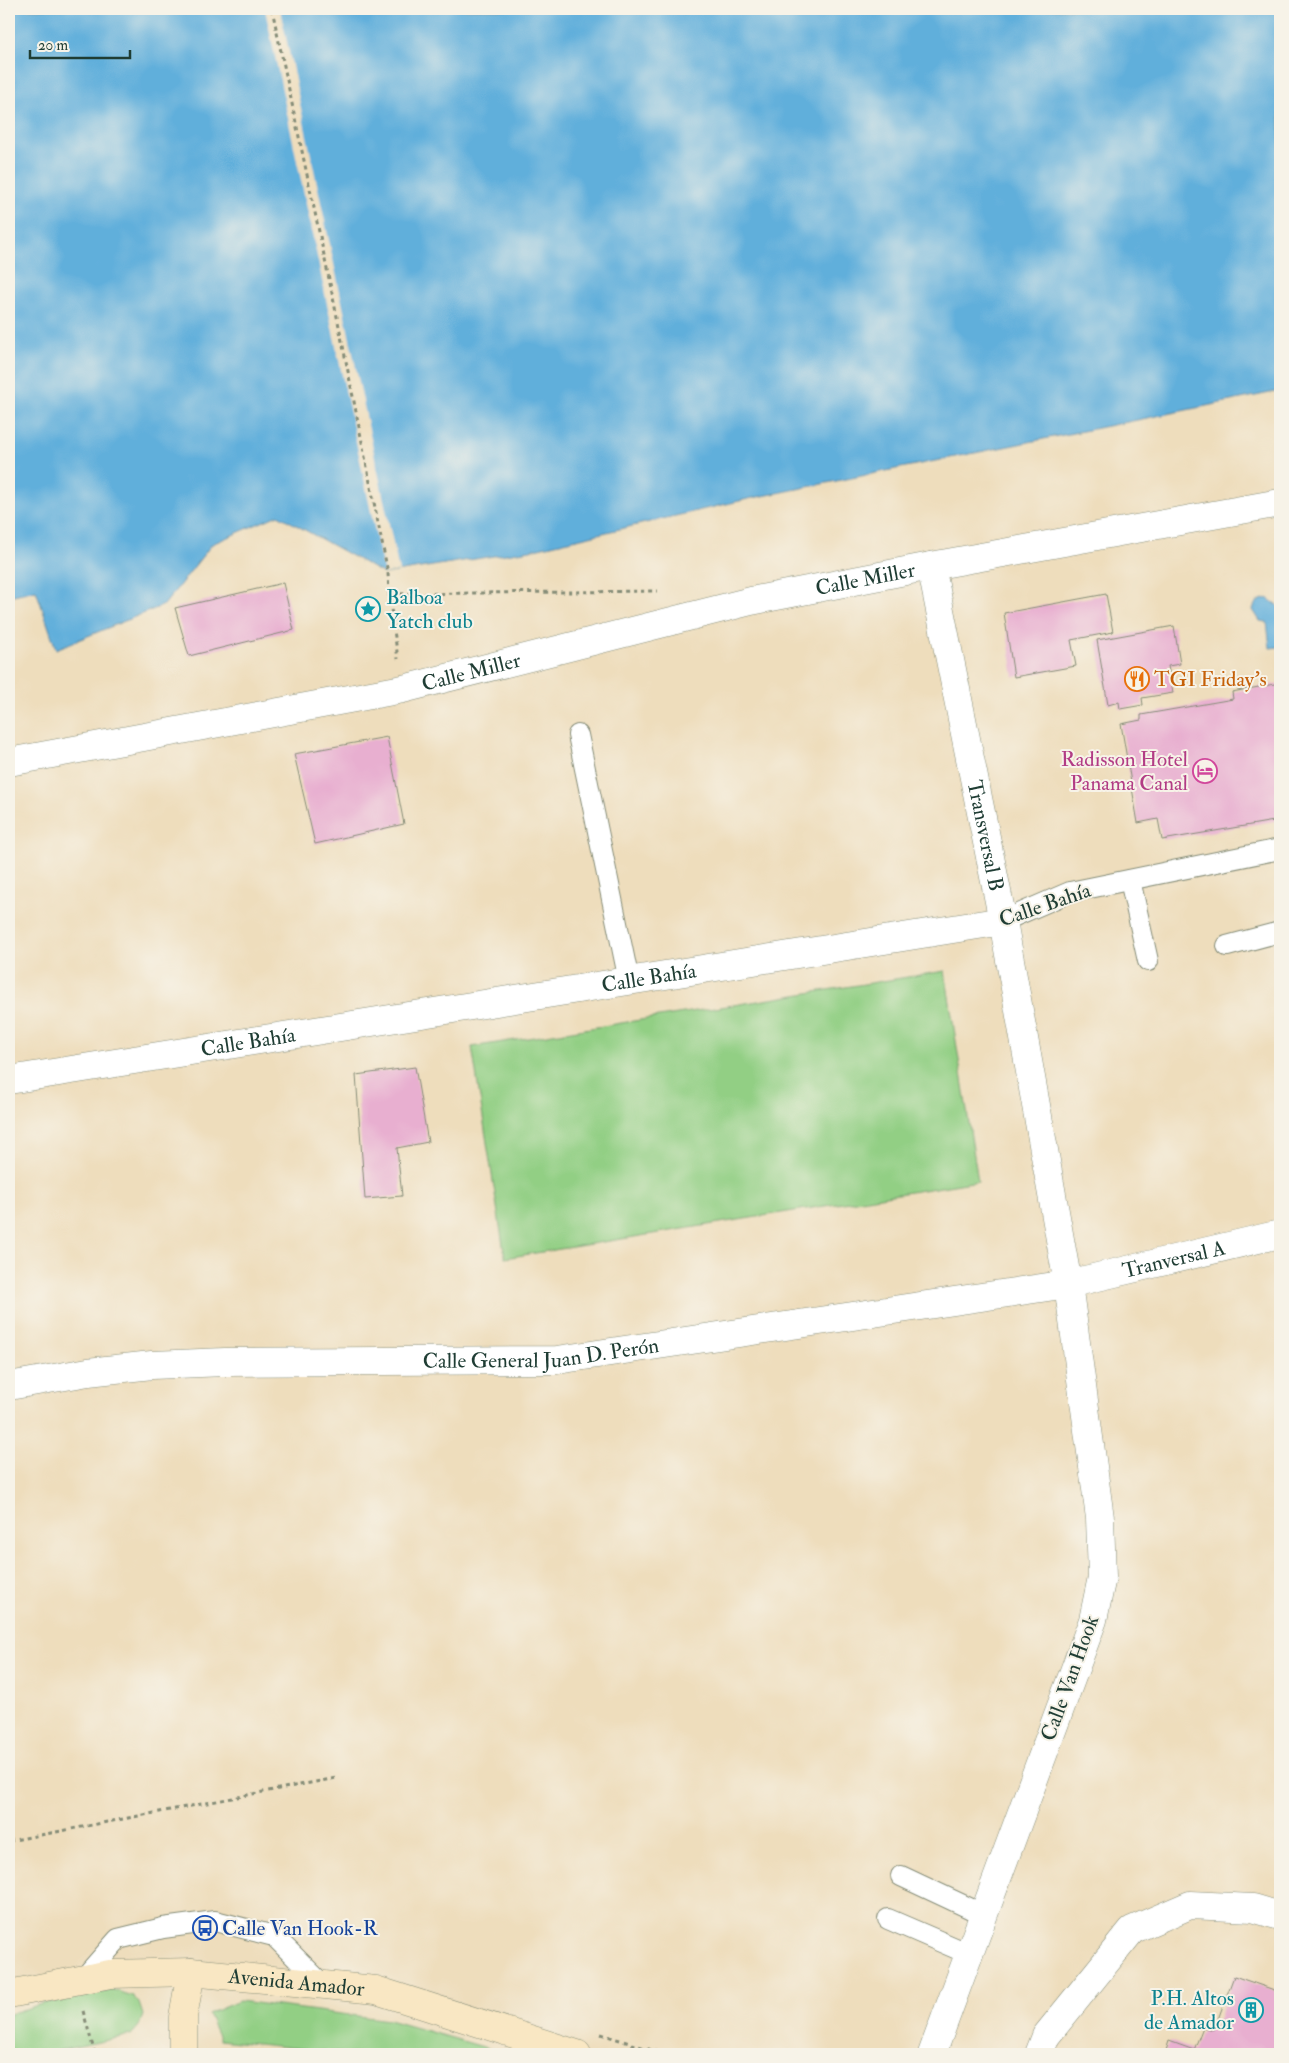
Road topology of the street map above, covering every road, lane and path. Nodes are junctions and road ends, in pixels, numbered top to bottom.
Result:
1 (272, 9) edge
2 (1280, 503) edge
3 (931, 566) junction
4 (666, 590) dead end
5 (389, 594) junction
6 (403, 689) junction
7 (578, 735) dead end
8 (9, 762) edge
9 (1280, 849) edge
10 (1130, 880) junction
11 (1003, 921) junction
12 (1280, 932) edge
13 (1227, 946) dead end
14 (1148, 961) dead end
15 (629, 981) junction
16 (9, 1080) edge
17 (1280, 1234) edge
18 (1068, 1284) junction
19 (9, 1386) edge
20 (336, 1778) dead end
21 (9, 1841) edge
22 (901, 1876) dead end
23 (984, 1915) junction
24 (1280, 1916) edge
25 (888, 1919) dead end
26 (969, 1954) junction
27 (191, 1972) junction
28 (79, 1980) junction
29 (323, 1985) junction
30 (9, 1994) edge
31 (95, 2054) edge
32 (183, 2054) edge
33 (577, 2054) edge
34 (932, 2054) edge
35 (1039, 2054) edge

1 - 5 path
2 - 3 street, Calle Miller
3 - 6 street, Calle Miller
3 - 11 street, Transversal B
4 - 5 path
5 - 6 path
6 - 8 street, Calle Miller
7 - 15 lane
9 - 10 lane, Calle Bahía
10 - 11 lane, Calle Bahía
10 - 14 lane
11 - 15 street, Calle Bahía
11 - 18 street, Transversal B
12 - 13 lane
15 - 16 street, Calle Bahía
17 - 18 street, Tranversal A
18 - 19 street, Calle General Juan D. Perón
18 - 23 street, Calle Van Hook
20 - 21 path
22 - 23 lane
23 - 26 street, Calle Van Hook
24 - 35 street
25 - 26 lane
26 - 34 street, Calle Van Hook
27 - 28 main road, Avenida Amador
27 - 29 main road, Avenida Amador
27 - 32 main road
28 - 29 lane
28 - 30 main road, Avenida Amador
28 - 31 path
29 - 33 main road, Avenida Amador

